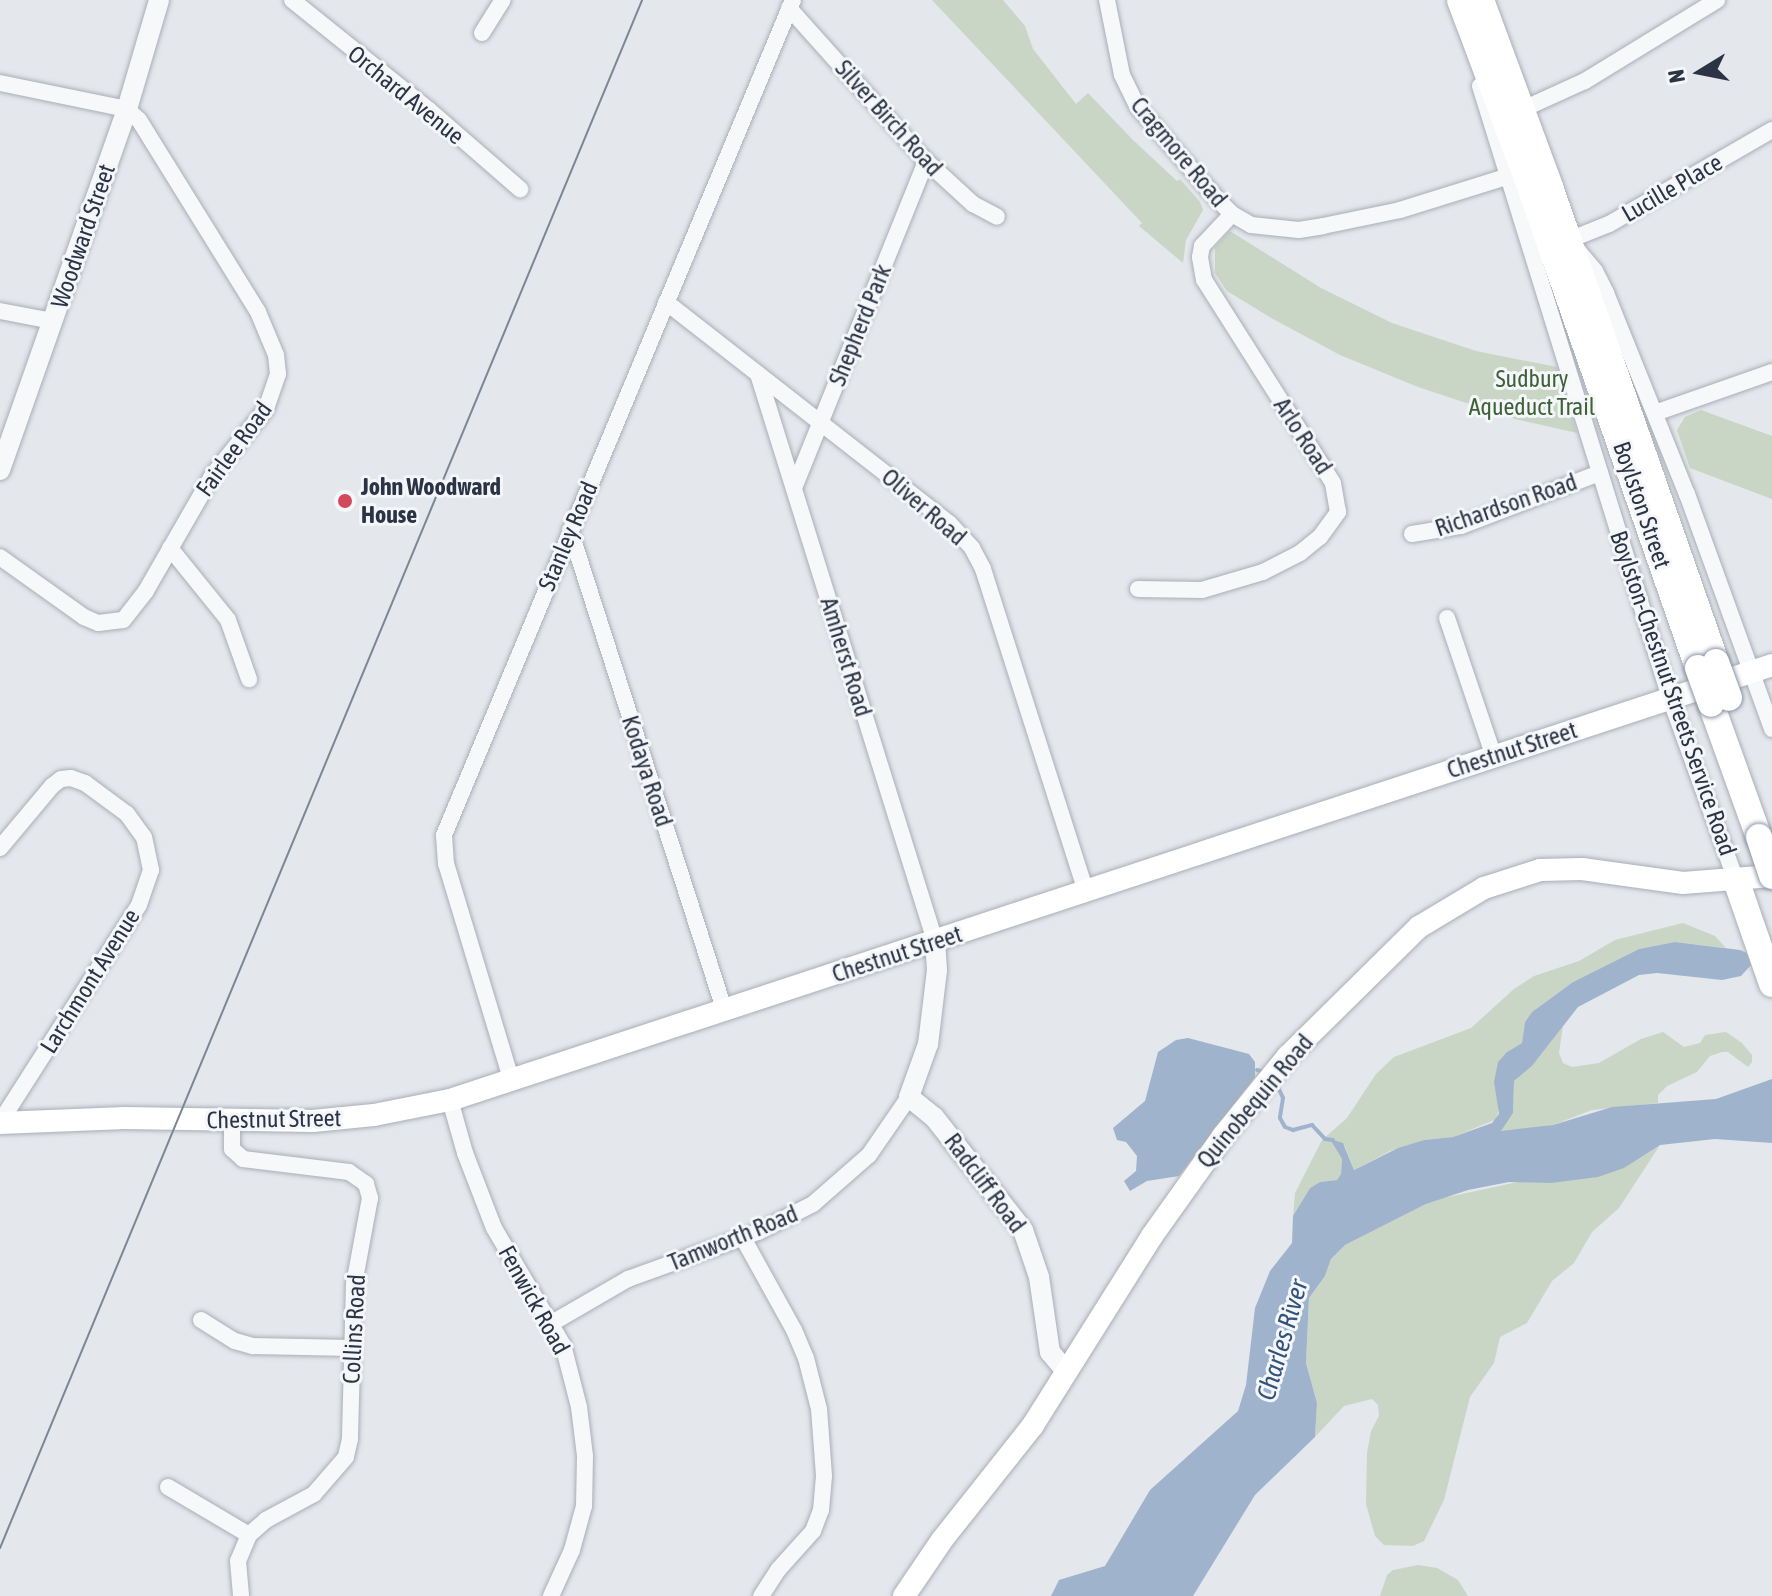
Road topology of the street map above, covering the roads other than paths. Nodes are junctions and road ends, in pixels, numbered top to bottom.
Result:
1 (159, 0) edge
2 (292, 0) edge
3 (503, 0) edge
4 (1107, 0) edge
5 (1459, 0) edge
6 (1481, 0) edge
7 (1717, 0) edge
8 (791, 4) edge
9 (482, 33) dead end
10 (0, 83) edge
11 (127, 109) junction
12 (1521, 110) junction
13 (1772, 130) edge
14 (926, 161) junction
15 (1506, 177) junction
16 (520, 189) dead end
17 (1232, 214) junction
18 (997, 217) dead end
19 (1569, 240) junction
20 (666, 302) junction
21 (0, 311) edge
22 (53, 321) junction
23 (1772, 372) edge
24 (757, 373) junction
25 (1655, 413) junction
26 (821, 422) junction
27 (0, 470) edge
28 (1600, 473) junction
29 (794, 488) junction
30 (570, 530) junction
31 (1412, 534) dead end
32 (170, 548) junction
33 (0, 557) edge
34 (1138, 589) dead end
35 (1447, 618) dead end
36 (1707, 665) junction
37 (1761, 668) edge
38 (249, 679) dead end
39 (1670, 698) junction
40 (1772, 729) edge
41 (1494, 757) junction
42 (1765, 830) edge
43 (0, 848) edge
44 (1772, 876) edge
45 (1736, 880) junction
46 (1086, 891) junction
47 (935, 941) junction
48 (1772, 984) edge
49 (725, 1012) junction
50 (512, 1082) junction
51 (909, 1097) junction
52 (450, 1100) junction
53 (232, 1121) junction
54 (0, 1122) edge
55 (743, 1238) junction
56 (201, 1320) dead end
57 (552, 1323) junction
58 (352, 1348) junction
59 (1067, 1372) junction
60 (168, 1487) dead end
61 (249, 1535) junction
62 (241, 1596) edge
63 (551, 1596) edge
64 (761, 1596) edge
65 (904, 1596) edge

1 - 11 street, Woodward Street
2 - 16 street, Orchard Avenue
3 - 9 street
4 - 17 street, Cragmore Road
5 - 15 street, Boylston-Chestnut Streets Service Road
5 - 36 highway, Boylston Street
6 - 12 highway, Boylston Street
7 - 12 street
8 - 14 street, Silver Birch Road
8 - 20 street, Stanley Road
10 - 11 street
11 - 22 street, Woodward Street
11 - 32 street, Fairlee Road
12 - 19 highway, Boylston Street
13 - 19 street, Lucille Place
14 - 18 street, Silver Birch Road
14 - 26 street, Shepherd Park
15 - 17 street, Cragmore Road
15 - 28 street, Boylston-Chestnut Streets Service Road
17 - 34 street, Arlo Road
19 - 25 street
19 - 36 highway, Boylston Street
20 - 24 street, Oliver Road
20 - 30 street, Stanley Road
21 - 22 street
22 - 27 street, Woodward Street
23 - 25 street
24 - 26 street, Oliver Road
24 - 29 street, Amherst Road
25 - 37 street
26 - 29 street, Shepherd Park
26 - 46 street, Oliver Road
28 - 31 street, Richardson Road
28 - 39 street, Boylston-Chestnut Streets Service Road
29 - 47 street, Amherst Road
30 - 49 street, Kodaya Road
30 - 50 street, Stanley Road
32 - 33 street, Fairlee Road
32 - 38 street
35 - 41 street
36 - 42 highway, Boylston Street, bridge
37 - 39 main road, Chestnut Street
37 - 40 street
39 - 41 main road, Chestnut Street
39 - 45 street, Boylston-Chestnut Streets Service Road
41 - 46 main road, Chestnut Street
42 - 44 highway, Boylston Street, bridge
43 - 54 street, Larchmont Avenue
44 - 45 main road, Quinobequin Road
45 - 48 highway
45 - 59 main road, Quinobequin Road
46 - 47 main road, Chestnut Street
47 - 49 main road, Chestnut Street
47 - 51 street, Tamworth Road
49 - 50 main road, Chestnut Street
50 - 52 main road, Chestnut Street
51 - 55 street, Tamworth Road
51 - 59 street, Radcliff Road
52 - 53 main road, Chestnut Street
52 - 57 street, Fenwick Road
53 - 54 main road, Chestnut Street
53 - 58 street, Collins Road
55 - 57 street, Tamworth Road
55 - 64 street
56 - 58 street
57 - 63 street, Fenwick Road
58 - 61 street, Collins Road
59 - 65 main road, Quinobequin Road
60 - 61 street
61 - 62 street

